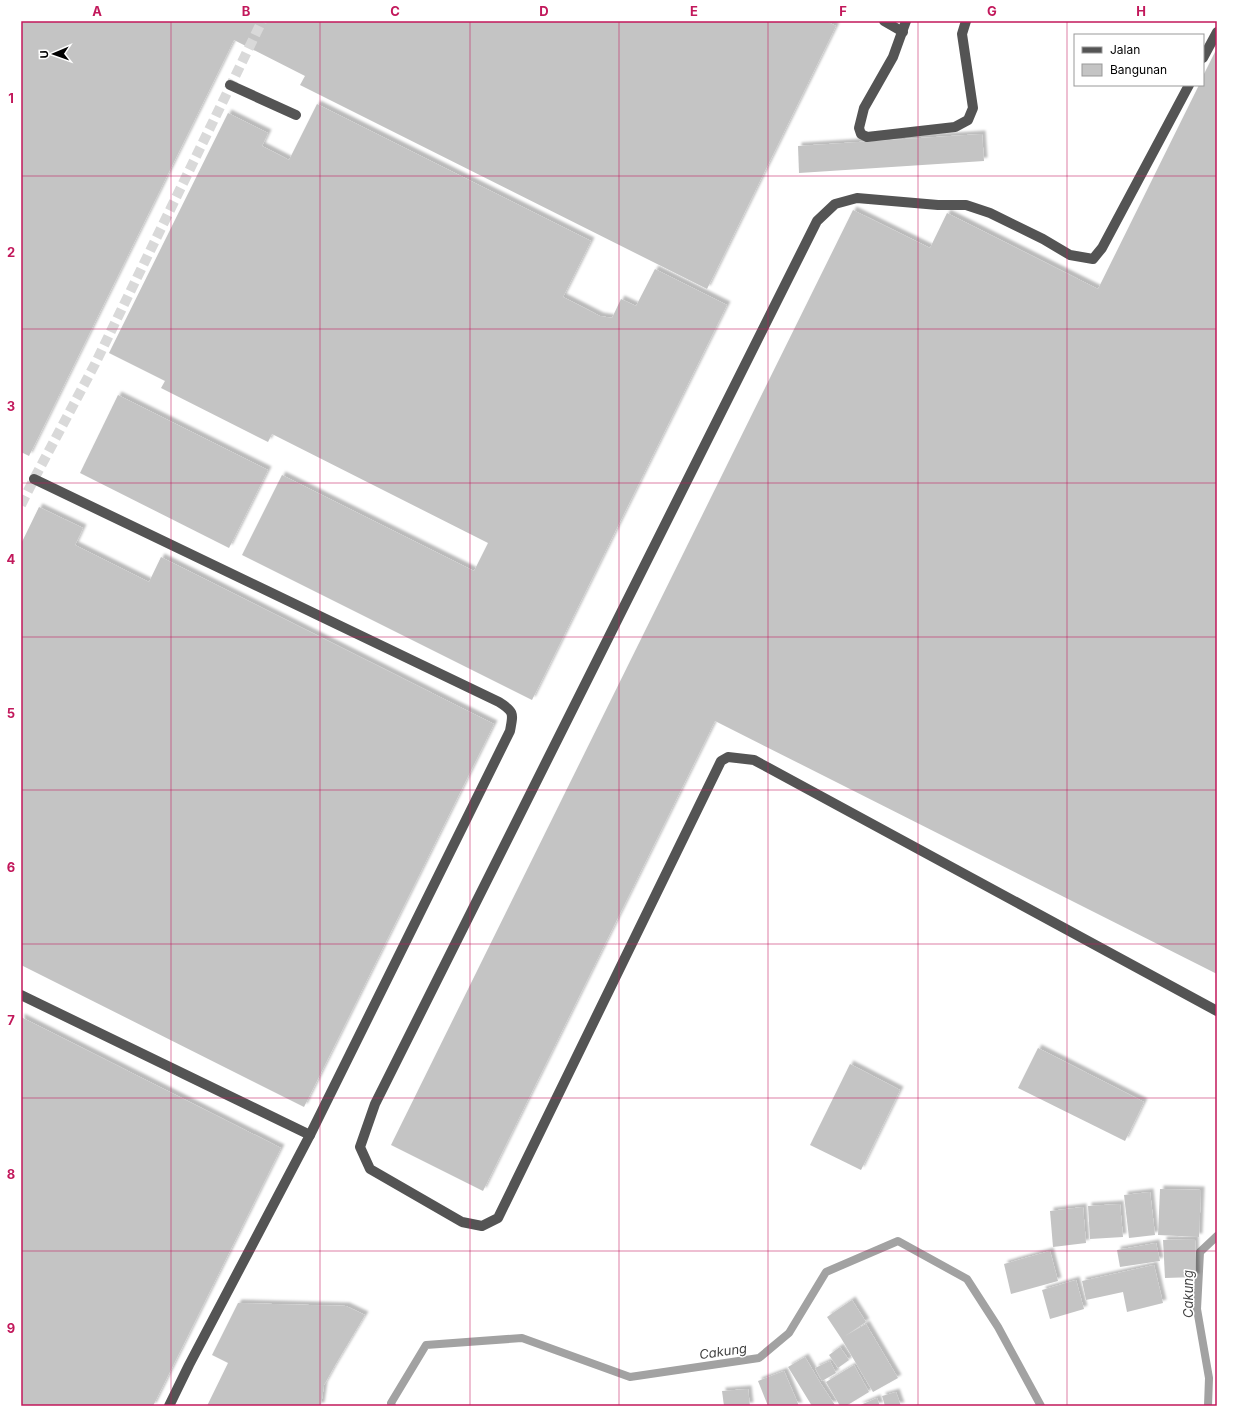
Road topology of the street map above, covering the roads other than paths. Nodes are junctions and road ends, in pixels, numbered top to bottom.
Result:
1 (884, 21) edge
2 (906, 21) edge
3 (966, 21) edge
4 (903, 32) junction
5 (1217, 32) edge
6 (1204, 56) edge
7 (230, 85) dead end
8 (1188, 86) edge
9 (296, 115) dead end
10 (34, 478) dead end
11 (21, 995) edge
12 (1217, 1012) edge
13 (310, 1135) junction
14 (169, 1406) edge

1 - 4 lane
2 - 4 lane
3 - 4 lane
5 - 6 lane
7 - 9 lane
8 - 12 lane
10 - 13 lane
11 - 13 lane
13 - 14 lane

